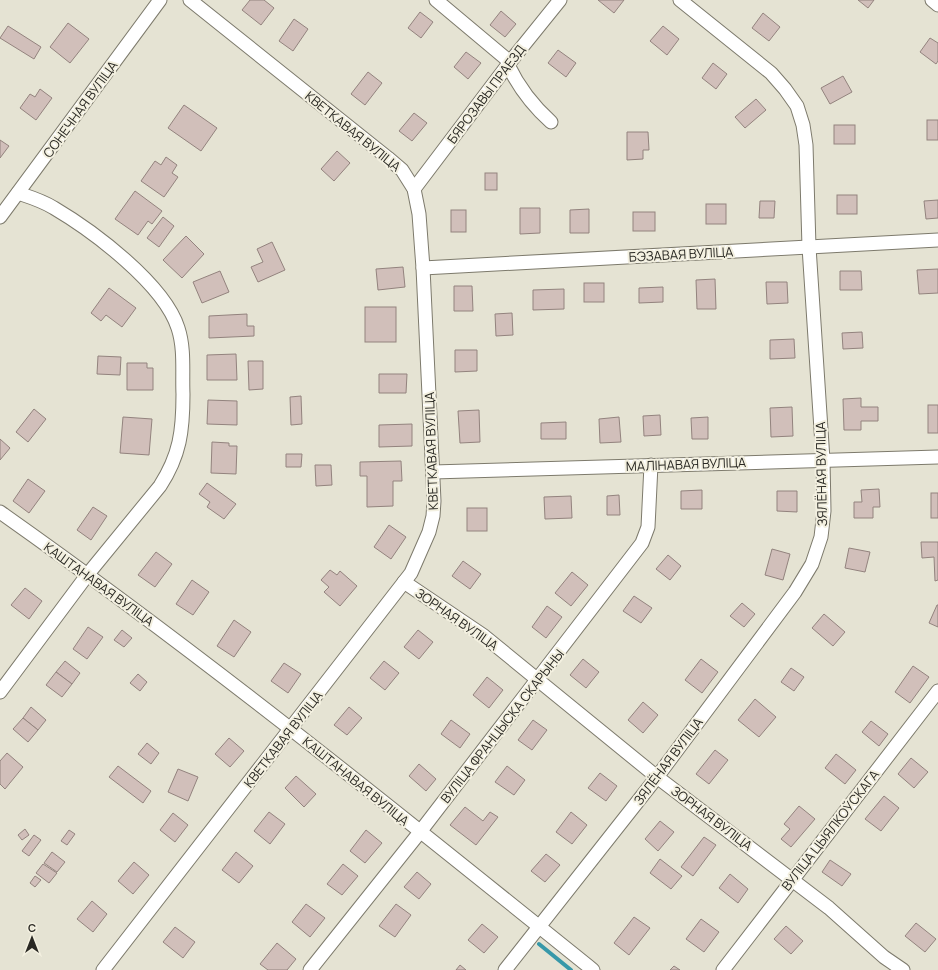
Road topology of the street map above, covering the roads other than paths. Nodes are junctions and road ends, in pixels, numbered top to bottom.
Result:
1 (160, 0) edge
2 (190, 0) edge
3 (436, 0) edge
4 (560, 0) edge
5 (680, 0) edge
6 (932, 0) edge
7 (938, 5) edge
8 (509, 64) junction
9 (551, 122) dead end
10 (414, 189) junction
11 (18, 193) junction
12 (0, 217) edge
13 (938, 240) edge
14 (809, 247) junction
15 (423, 268) junction
16 (938, 457) edge
17 (823, 460) junction
18 (651, 465) junction
19 (433, 472) junction
20 (0, 512) edge
21 (88, 574) junction
22 (404, 582) junction
23 (538, 679) junction
24 (938, 691) edge
25 (0, 692) edge
26 (291, 728) junction
27 (657, 777) junction
28 (420, 832) junction
29 (792, 879) junction
30 (539, 926) junction
31 (103, 970) edge
32 (310, 970) edge
33 (505, 970) edge
34 (593, 970) edge
35 (722, 970) edge
36 (903, 970) edge

1 - 11 street, СОНЕЧНАЯ ВУЛІЦА
2 - 10 street, КВЕТКАВАЯ ВУЛІЦА
3 - 8 street
4 - 8 street, БЯРОЗАВЫ ПРАЕЗД
5 - 14 street, ЗЯЛЁНАЯ ВУЛІЦА
6 - 7 street
8 - 9 street
8 - 10 street, БЯРОЗАВЫ ПРАЕЗД
10 - 15 street, КВЕТКАВАЯ ВУЛІЦА
11 - 12 street, СОНЕЧНАЯ ВУЛІЦА
11 - 21 street
13 - 14 street, БЭЗАВАЯ ВУЛІЦА
14 - 15 street, БЭЗАВАЯ ВУЛІЦА
14 - 17 street, ЗЯЛЁНАЯ ВУЛІЦА
15 - 19 street, КВЕТКАВАЯ ВУЛІЦА
16 - 17 street, МАЛІНАВАЯ ВУЛІЦА
17 - 18 street, МАЛІНАВАЯ ВУЛІЦА
17 - 27 street, ЗЯЛЁНАЯ ВУЛІЦА
18 - 19 street, МАЛІНАВАЯ ВУЛІЦА
18 - 23 street, ВУЛІЦА ФРАНЦЫСКА СКАРЫНЫ
19 - 22 street, КВЕТКАВАЯ ВУЛІЦА
20 - 21 street, КАШТАНАВАЯ ВУЛІЦА
21 - 25 street
21 - 26 street, КАШТАНАВАЯ ВУЛІЦА
22 - 23 street, ЗОРНАЯ ВУЛІЦА
22 - 26 street, КВЕТКАВАЯ ВУЛІЦА
23 - 27 street, ЗОРНАЯ ВУЛІЦА
23 - 28 street, ВУЛІЦА ФРАНЦЫСКА СКАРЫНЫ
24 - 29 street, ВУЛІЦА ЦЫЯЛКОЎСКАГА
26 - 28 street, КАШТАНАВАЯ ВУЛІЦА
26 - 31 street, КВЕТКАВАЯ ВУЛІЦА
27 - 29 street, ЗОРНАЯ ВУЛІЦА
27 - 30 street, ЗЯЛЁНАЯ ВУЛІЦА
28 - 30 street, КАШТАНАВАЯ ВУЛІЦА
28 - 32 street, ВУЛІЦА ФРАНЦЫСКА СКАРЫНЫ
29 - 35 street, ВУЛІЦА ЦЫЯЛКОЎСКАГА
29 - 36 street, ЗОРНАЯ ВУЛІЦА
30 - 33 street, ЗЯЛЁНАЯ ВУЛІЦА
30 - 34 street, КАШТАНАВАЯ ВУЛІЦА

